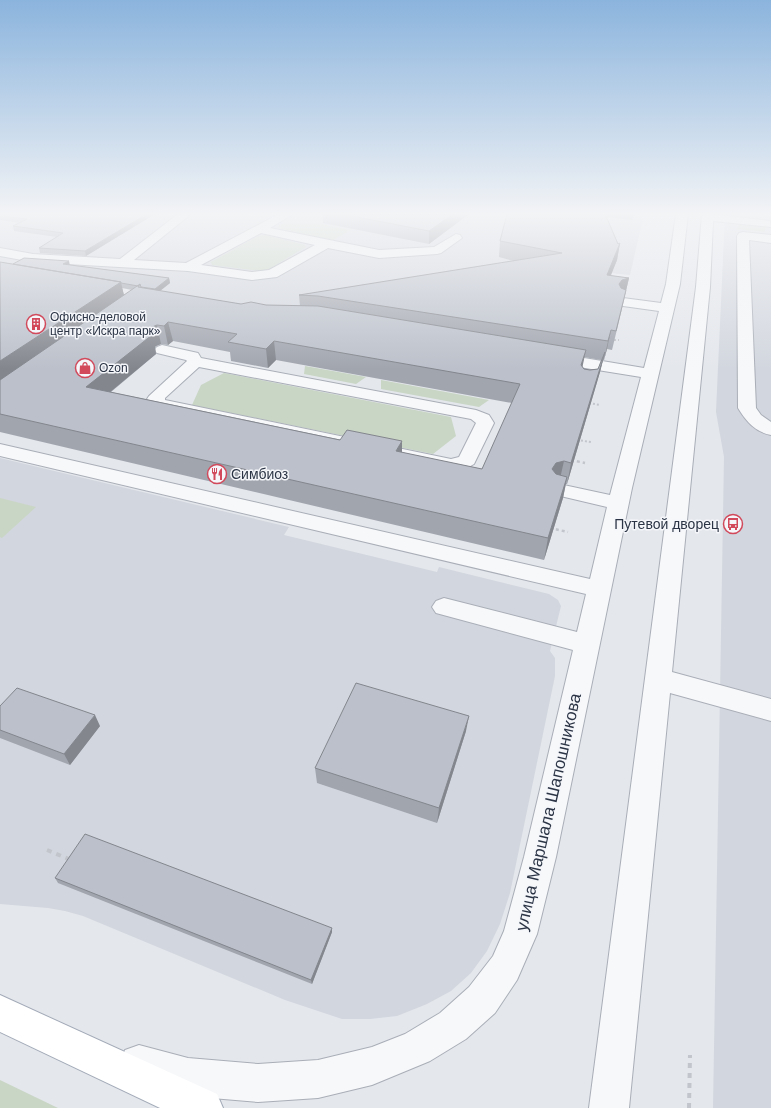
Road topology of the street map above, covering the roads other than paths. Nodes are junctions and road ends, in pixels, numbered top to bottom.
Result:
1 (171, 266) edge
2 (287, 266) edge
3 (675, 266) edge
4 (704, 266) edge
5 (744, 266) edge
6 (188, 267) joint
7 (624, 302) edge
8 (667, 308) junction
9 (162, 350) edge
10 (538, 355) edge
11 (196, 362) junction
12 (650, 374) junction
13 (771, 430) edge
14 (0, 450) edge
15 (559, 490) edge
16 (619, 503) junction
17 (599, 589) junction
18 (444, 607) dead end
19 (587, 644) junction
20 (659, 679) junction
21 (771, 710) edge
22 (0, 1013) edge
23 (72, 1046) junction
24 (202, 1108) edge
25 (609, 1108) edge

1 - 6 street
2 - 6 street
3 - 8 street, улица Маршала Шапошникова
4 - 20 street
5 - 13 street
7 - 8 street
8 - 12 street, улица Маршала Шапошникова
9 - 11 street
10 - 12 street
11 - 11 street
12 - 16 street, улица Маршала Шапошникова
14 - 17 street
15 - 16 street
16 - 17 street, улица Маршала Шапошникова
17 - 19 street, улица Маршала Шапошникова
18 - 19 street
19 - 23 street, улица Маршала Шапошникова
20 - 21 street
20 - 25 street
22 - 23 main road
23 - 24 main road

